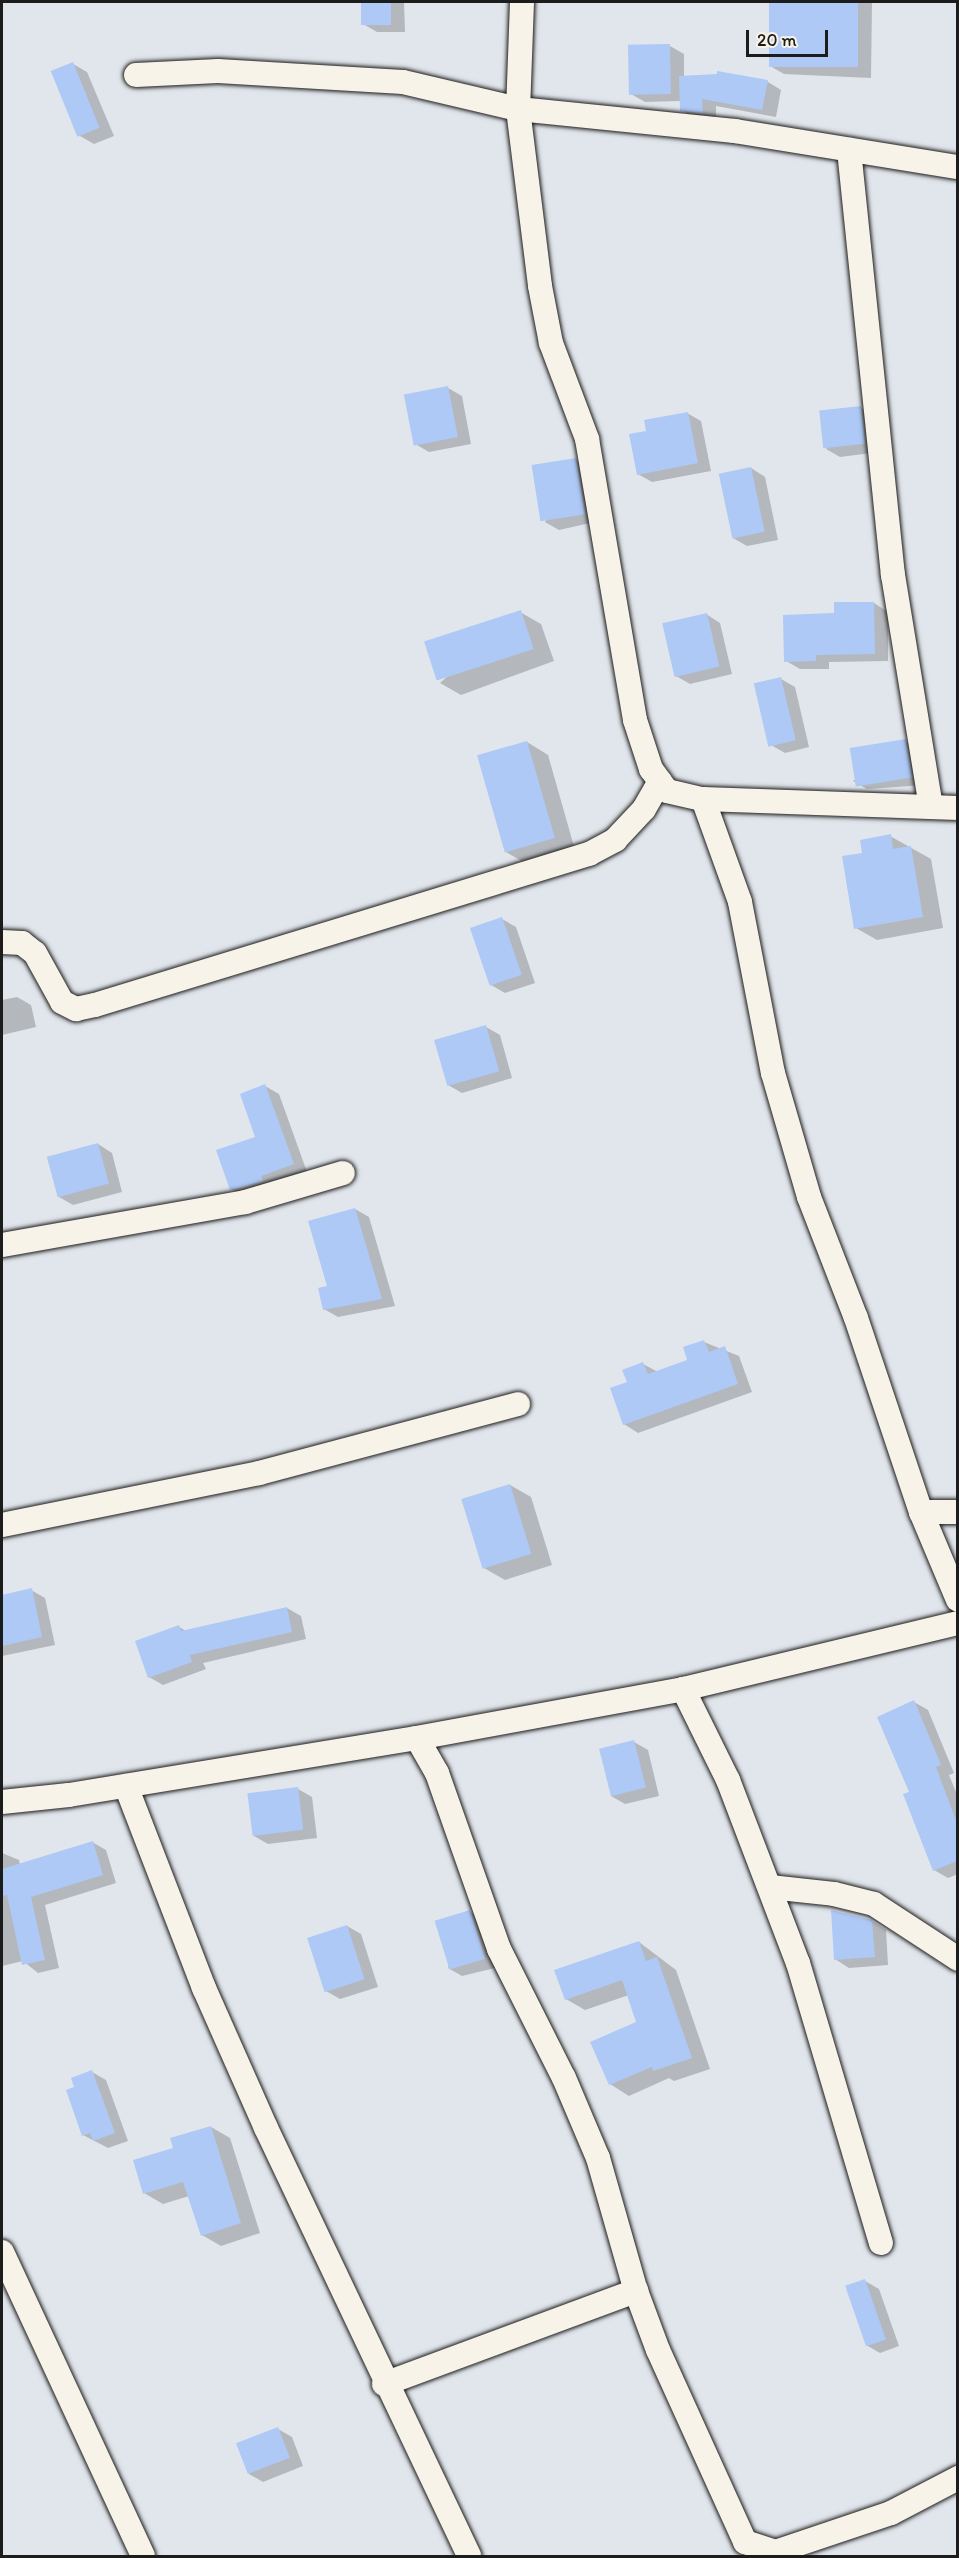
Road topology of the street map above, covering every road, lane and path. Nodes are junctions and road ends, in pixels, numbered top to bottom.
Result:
1 (522, 2) edge
2 (136, 75) dead end
3 (518, 110) junction
4 (849, 150) junction
5 (957, 167) edge
6 (660, 781) junction
7 (702, 799) junction
8 (931, 806) junction
9 (957, 808) edge
10 (2, 942) edge
11 (343, 1173) dead end
12 (2, 1245) edge
13 (518, 1404) dead end
14 (921, 1512) junction
15 (957, 1512) edge
16 (2, 1525) edge
17 (957, 1600) edge
18 (957, 1623) edge
19 (683, 1689) junction
20 (417, 1738) junction
21 (126, 1786) junction
22 (2, 1802) edge
23 (770, 1887) junction
24 (957, 1959) edge
25 (881, 2243) dead end
26 (2, 2252) edge
27 (636, 2291) junction
28 (384, 2384) junction
29 (957, 2478) edge
30 (143, 2556) edge
31 (469, 2556) edge

1 - 3 street
2 - 3 street
3 - 4 street
3 - 6 street
4 - 5 street
4 - 8 street
6 - 7 street
6 - 10 street
7 - 8 street
7 - 14 street
8 - 9 street
11 - 12 street
13 - 16 street
14 - 15 street
14 - 17 street
18 - 19 street
19 - 20 street
19 - 23 street
20 - 21 street
20 - 27 street
21 - 22 street
21 - 28 street
23 - 24 street
23 - 25 street
26 - 30 street
27 - 28 street
27 - 29 street
28 - 31 street

